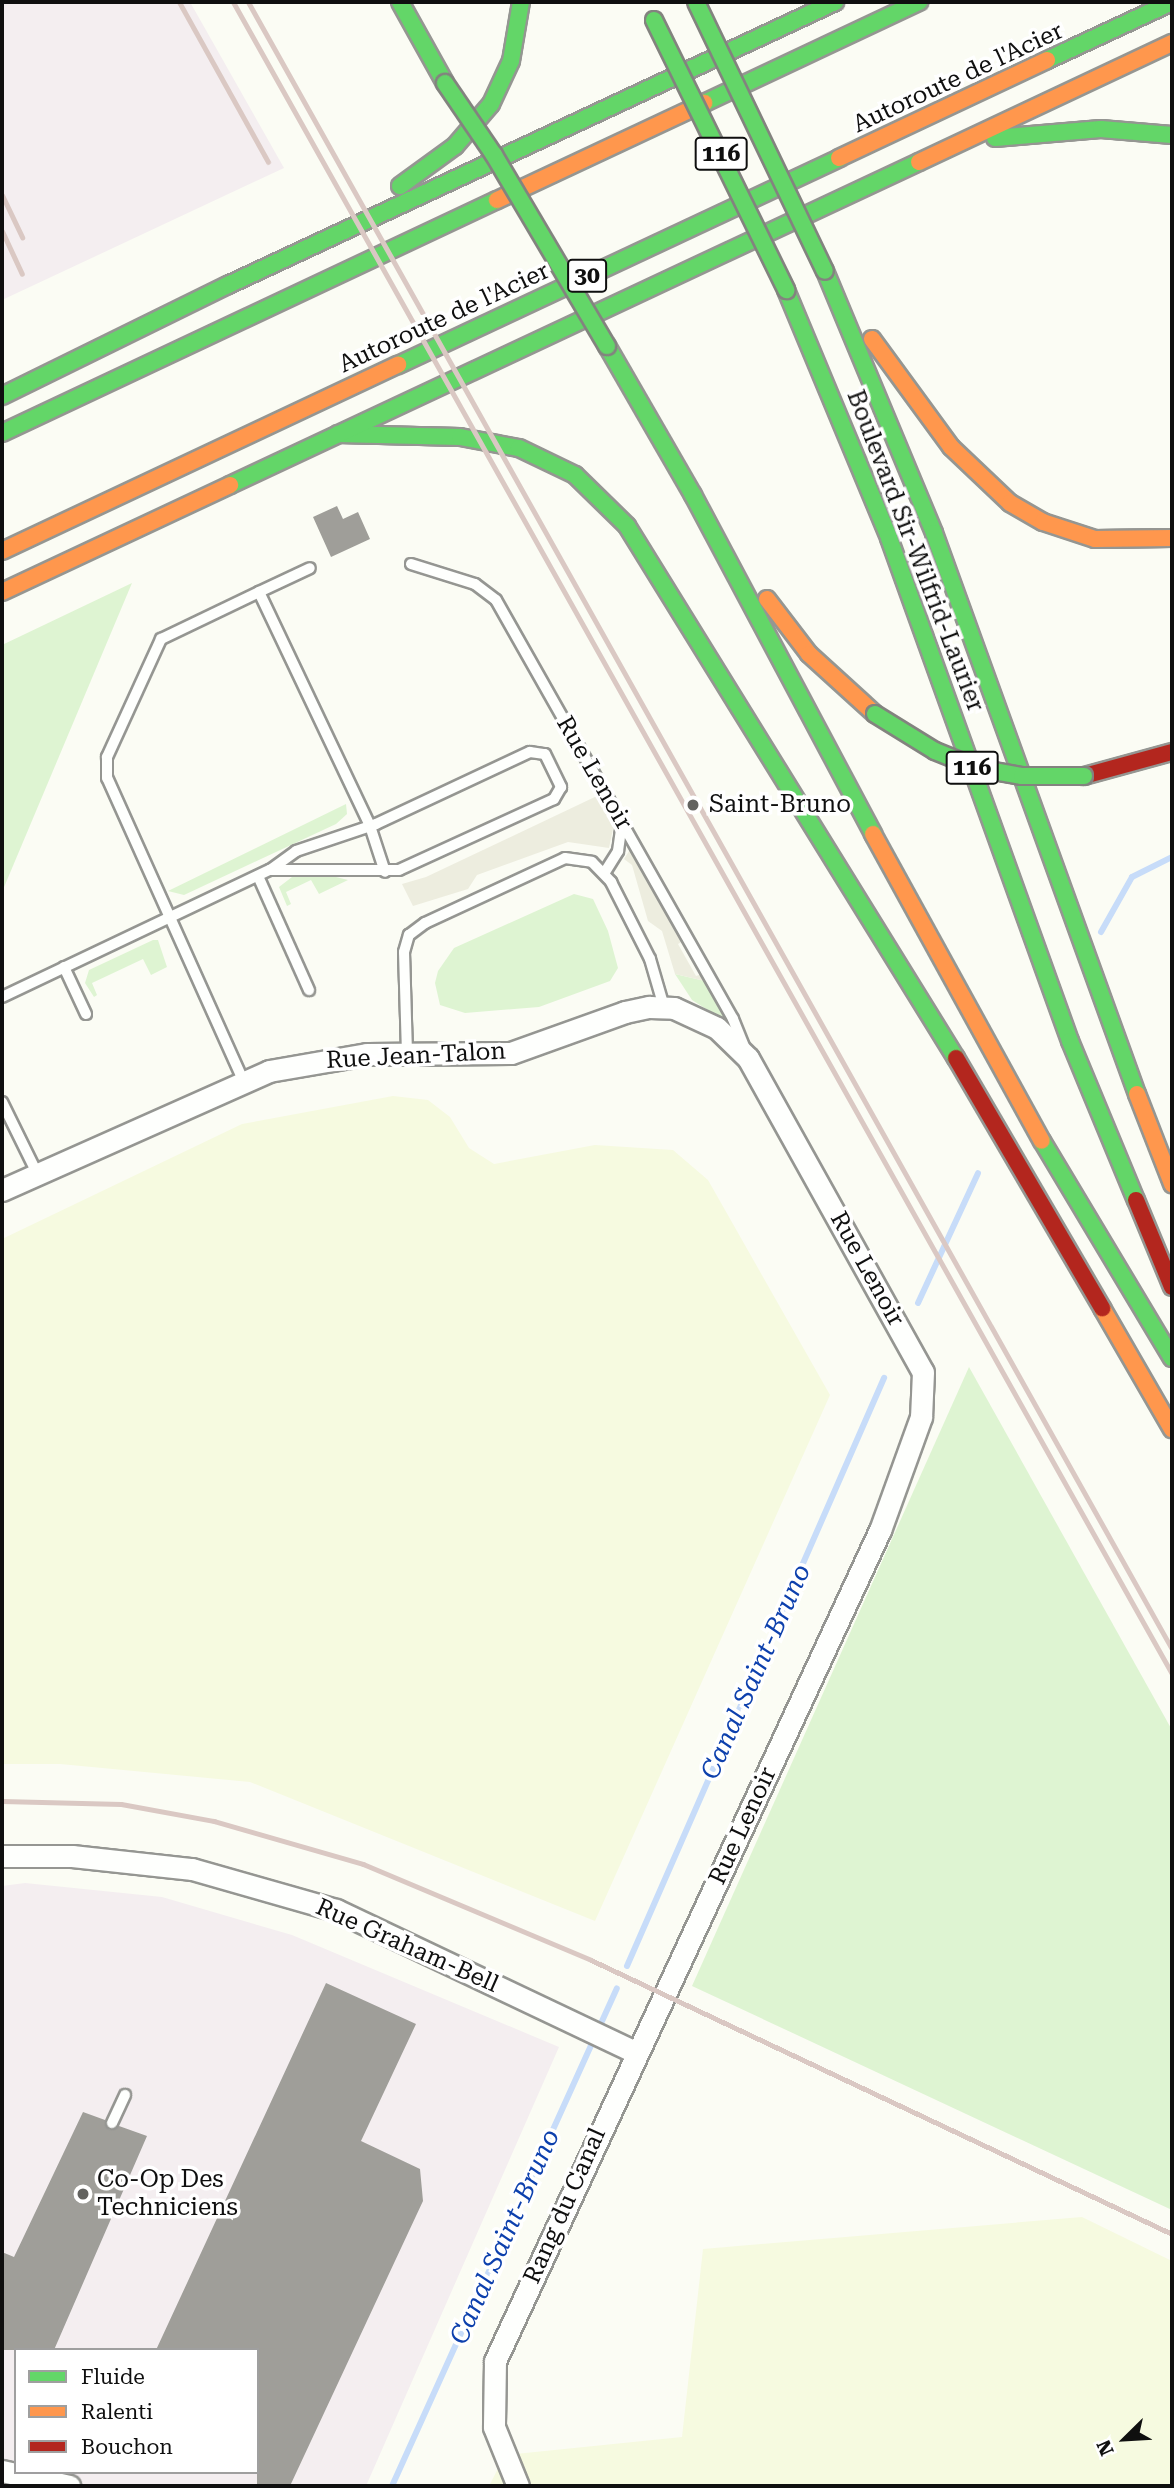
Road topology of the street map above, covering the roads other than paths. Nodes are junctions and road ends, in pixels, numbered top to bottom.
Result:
1 (400, 2) edge
2 (521, 2) edge
3 (644, 2) edge
4 (695, 2) edge
5 (919, 2) edge
6 (1172, 2) edge
7 (831, 3) edge
8 (1172, 43) edge
9 (1172, 135) edge
10 (958, 143) junction
11 (825, 271) junction
12 (228, 285) junction
13 (2, 396) edge
14 (2, 433) edge
15 (338, 434) junction
16 (693, 495) junction
17 (1172, 538) edge
18 (2, 551) edge
19 (411, 564) dead end
20 (310, 568) dead end
21 (2, 592) edge
22 (259, 592) junction
23 (1172, 752) edge
24 (622, 822) junction
25 (370, 826) junction
26 (270, 870) junction
27 (385, 872) junction
28 (605, 872) junction
29 (258, 876) junction
30 (168, 918) junction
31 (64, 967) junction
32 (309, 990) dead end
33 (2, 997) edge
34 (664, 1007) junction
35 (86, 1013) dead end
36 (407, 1053) junction
37 (748, 1058) junction
38 (243, 1080) junction
39 (2, 1102) edge
40 (37, 1173) junction
41 (1172, 1184) edge
42 (2, 1190) edge
43 (1172, 1287) edge
44 (1172, 1358) edge
45 (1172, 1429) edge
46 (2, 1856) edge
47 (635, 2052) junction
48 (125, 2095) dead end
49 (111, 2123) dead end
50 (15, 2474) edge
51 (519, 2485) edge
52 (69, 2486) edge

1 - 16 highway, bridge
2 - 12 highway
3 - 43 highway, Boulevard Sir-Wilfrid-Laurier / 116, bridge
4 - 11 highway, Boulevard Sir-Wilfrid-Laurier / 116, bridge
5 - 14 highway
6 - 18 highway, Autoroute de l'Acier / 30
7 - 12 highway
8 - 10 highway
9 - 10 highway
10 - 15 highway
11 - 17 highway
11 - 41 highway, Boulevard Sir-Wilfrid-Laurier / 116
12 - 13 highway
15 - 21 highway
15 - 45 highway
16 - 23 highway, bridge
16 - 44 highway
19 - 24 lane, Rue Lenoir
20 - 22 lane
22 - 25 lane
22 - 30 lane
24 - 28 lane
24 - 37 lane, Rue Lenoir
25 - 26 lane
25 - 27 lane
25 - 27 lane
26 - 27 lane
26 - 29 lane
28 - 34 lane
28 - 36 lane
29 - 30 lane
29 - 32 lane
30 - 31 lane
30 - 38 lane
31 - 33 lane
31 - 35 lane
34 - 36 street, Rue Jean-Talon
34 - 37 street, Rue Jean-Talon
36 - 38 street, Rue Jean-Talon
37 - 47 street, Rue Lenoir
38 - 40 street, Rue Jean-Talon
39 - 40 lane
40 - 42 street, Rue Jean-Talon
46 - 47 street, Rue Graham-Bell
47 - 51 street, Rang du Canal
48 - 49 lane
50 - 52 street

